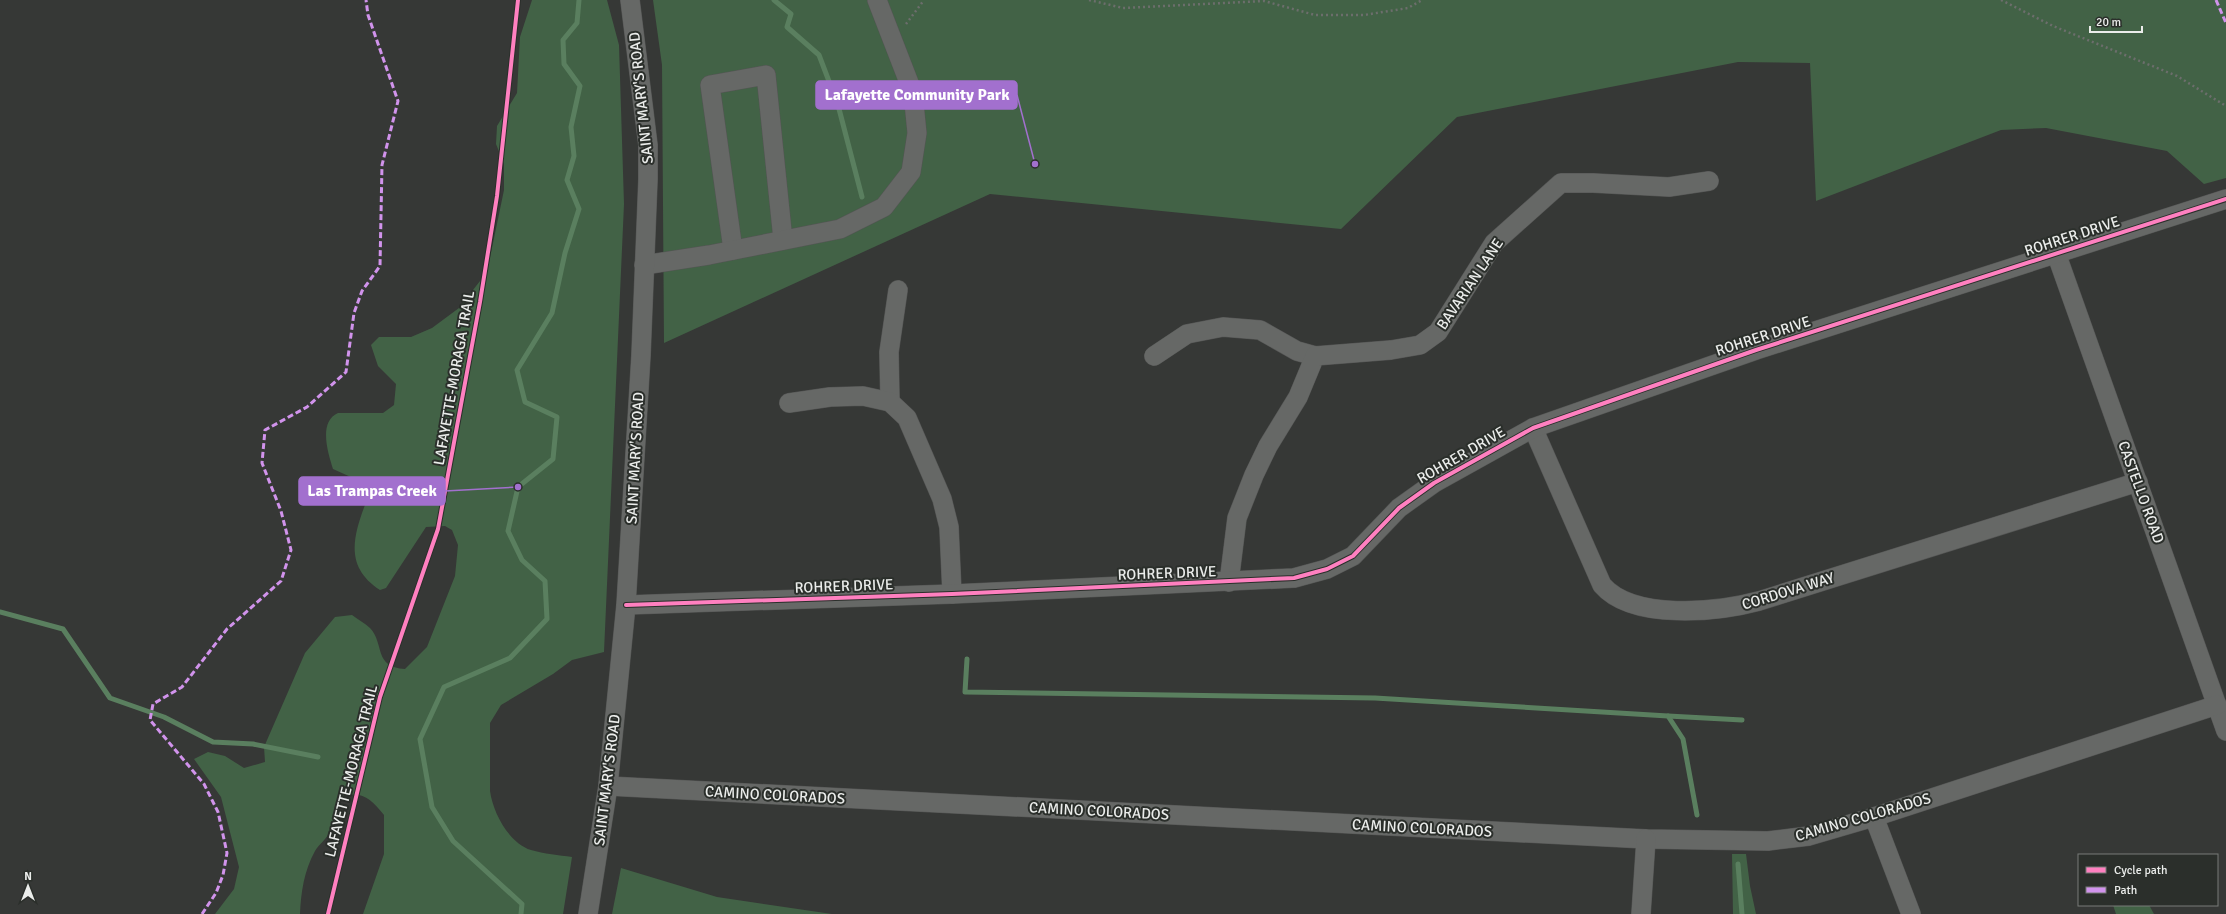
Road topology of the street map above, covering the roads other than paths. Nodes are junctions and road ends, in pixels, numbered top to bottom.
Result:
1 (630, 0) edge
2 (877, 0) edge
3 (1709, 181) dead end
4 (2226, 199) edge
5 (783, 240) junction
6 (734, 250) junction
7 (2056, 253) junction
8 (644, 265) junction
9 (898, 290) dead end
10 (1154, 356) dead end
11 (1316, 356) junction
12 (890, 402) junction
13 (789, 403) dead end
14 (1532, 428) junction
15 (2138, 482) junction
16 (1229, 582) junction
17 (952, 594) junction
18 (626, 605) junction
19 (2217, 705) junction
20 (2226, 731) edge
21 (608, 786) junction
22 (1874, 817) junction
23 (1646, 839) junction
24 (588, 914) edge
25 (1641, 914) edge
26 (1911, 914) edge

1 - 8 street, SAINT MARY'S ROAD
2 - 5 street
3 - 11 street, BAVARIAN LANE
4 - 7 street, ROHRER DRIVE
5 - 6 street
5 - 6 street
6 - 8 street
7 - 14 street, ROHRER DRIVE
7 - 15 street, CASTELLO ROAD
8 - 18 street, SAINT MARY'S ROAD
9 - 12 street
10 - 11 street, BAVARIAN LANE
11 - 16 street
12 - 13 street
12 - 17 street
14 - 15 street, CORDOVA WAY
14 - 16 street, ROHRER DRIVE
15 - 19 street, CASTELLO ROAD
16 - 17 street, ROHRER DRIVE
17 - 18 street, ROHRER DRIVE
18 - 21 street, SAINT MARY'S ROAD
19 - 20 street, CASTELLO ROAD
19 - 22 street, CAMINO COLORADOS
21 - 23 street, CAMINO COLORADOS
21 - 24 street, SAINT MARY'S ROAD
22 - 23 street, CAMINO COLORADOS
22 - 26 street
23 - 25 street

